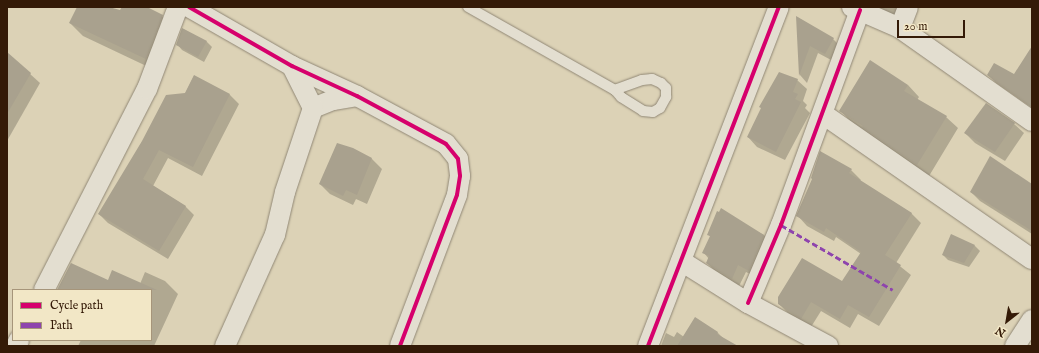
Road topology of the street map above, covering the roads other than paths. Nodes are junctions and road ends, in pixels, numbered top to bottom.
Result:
1 (178, 7) edge
2 (189, 7) edge
3 (468, 7) edge
4 (778, 7) edge
5 (908, 7) edge
6 (856, 9) edge
7 (900, 28) junction
8 (292, 66) junction
9 (615, 90) junction
10 (357, 96) junction
11 (312, 108) junction
12 (823, 114) junction
13 (1032, 121) edge
14 (1032, 260) edge
15 (681, 261) junction
16 (45, 289) edge
17 (748, 303) junction
18 (1032, 320) edge
19 (225, 346) edge
20 (400, 346) edge
21 (648, 346) edge
22 (828, 346) edge
23 (1015, 346) edge

1 - 16 street
2 - 8 street
3 - 9 lane
4 - 15 street
5 - 7 street
6 - 7 street
6 - 12 street
7 - 13 street
8 - 10 street
8 - 11 street
9 - 9 lane
10 - 11 street
10 - 20 street
11 - 19 street
12 - 14 street
12 - 17 street
15 - 17 street
15 - 21 street
17 - 22 street
18 - 23 street

